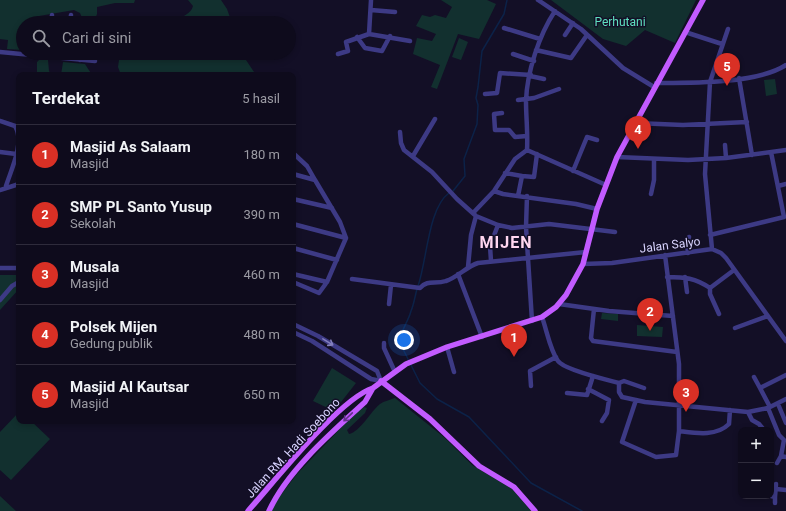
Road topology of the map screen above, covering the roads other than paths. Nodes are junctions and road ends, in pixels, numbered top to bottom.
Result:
1 (371, 0) edge
2 (538, 0) edge
3 (702, 0) edge
4 (371, 10) junction
5 (555, 11) junction
6 (396, 12) dead end
7 (573, 23) junction
8 (504, 28) dead end
9 (728, 29) dead end
10 (686, 32) junction
11 (369, 34) junction
12 (565, 35) dead end
13 (587, 35) junction
14 (390, 36) junction
15 (357, 37) junction
16 (540, 40) junction
17 (410, 41) dead end
18 (722, 44) junction
19 (536, 50) junction
20 (0, 52) edge
21 (16, 53) edge
22 (338, 54) dead end
23 (513, 54) dead end
24 (80, 60) edge
25 (95, 61) dead end
26 (534, 61) junction
27 (784, 66) edge
28 (786, 73) edge
29 (531, 76) junction
30 (738, 78) junction
31 (544, 79) dead end
32 (710, 82) junction
33 (655, 85) junction
34 (559, 88) dead end
35 (485, 94) dead end
36 (526, 99) junction
37 (518, 100) dead end
38 (502, 113) dead end
39 (435, 119) dead end
40 (0, 121) edge
41 (747, 122) junction
42 (635, 123) junction
43 (707, 124) junction
44 (16, 127) edge
45 (400, 132) dead end
46 (527, 136) junction
47 (598, 140) dead end
48 (725, 145) dead end
49 (527, 150) junction
50 (786, 150) edge
51 (0, 152) edge
52 (771, 152) junction
53 (16, 154) joint
54 (537, 154) junction
55 (752, 155) junction
56 (296, 156) edge
57 (413, 156) junction
58 (617, 157) junction
59 (726, 158) junction
60 (654, 159) junction
61 (706, 159) junction
62 (573, 171) junction
63 (505, 173) junction
64 (296, 175) edge
65 (522, 176) junction
66 (315, 180) junction
67 (16, 184) edge
68 (786, 184) edge
69 (606, 185) junction
70 (6, 186) junction
71 (778, 186) junction
72 (0, 190) edge
73 (494, 191) junction
74 (651, 194) dead end
75 (518, 196) junction
76 (527, 196) junction
77 (786, 197) edge
78 (296, 200) edge
79 (780, 200) junction
80 (332, 208) junction
81 (597, 209) junction
82 (475, 215) junction
83 (785, 216) edge
84 (296, 225) edge
85 (498, 225) junction
86 (526, 227) junction
87 (591, 230) junction
88 (615, 232) dead end
89 (710, 235) junction
90 (689, 237) dead end
91 (346, 238) junction
92 (296, 249) edge
93 (712, 249) junction
94 (586, 252) junction
95 (688, 252) junction
96 (665, 255) junction
97 (529, 258) junction
98 (337, 260) junction
99 (491, 261) junction
100 (583, 264) junction
101 (468, 267) junction
102 (0, 268) edge
103 (16, 268) edge
104 (734, 270) junction
105 (458, 274) junction
106 (296, 275) edge
107 (667, 277) junction
108 (685, 277) junction
109 (352, 278) dead end
110 (327, 282) junction
111 (296, 283) edge
112 (16, 284) edge
113 (391, 285) junction
114 (710, 288) junction
115 (687, 292) dead end
116 (0, 300) edge
117 (390, 304) dead end
118 (558, 304) junction
119 (594, 309) junction
120 (719, 314) dead end
121 (673, 316) junction
122 (768, 316) junction
123 (542, 318) junction
124 (532, 321) junction
125 (296, 325) edge
126 (735, 328) dead end
127 (296, 333) edge
128 (784, 334) edge
129 (482, 337) junction
130 (786, 341) edge
131 (384, 343) dead end
132 (447, 347) junction
133 (677, 352) junction
134 (556, 357) junction
135 (395, 372) junction
136 (454, 372) dead end
137 (786, 375) edge
138 (593, 376) junction
139 (754, 377) dead end
140 (380, 382) junction
141 (619, 383) junction
142 (531, 386) dead end
143 (373, 388) junction
144 (644, 388) dead end
145 (760, 388) junction
146 (588, 389) junction
147 (567, 393) dead end
148 (786, 399) edge
149 (636, 400) junction
150 (778, 404) junction
151 (679, 405) junction
152 (769, 407) junction
153 (730, 410) junction
154 (748, 412) junction
155 (602, 421) dead end
156 (786, 423) edge
157 (762, 427) edge
158 (679, 431) junction
159 (784, 437) edge
160 (784, 456) edge
161 (777, 463) dead end
162 (786, 490) edge
163 (774, 493) edge
164 (774, 499) edge
165 (775, 503) dead end
166 (248, 511) edge
167 (269, 511) edge
168 (535, 511) edge

1 - 4 street
2 - 5 street
3 - 10 main road, Jalan RM. Hadi Soebono
4 - 6 street
4 - 11 street
5 - 7 street
5 - 16 street
7 - 12 street
7 - 13 street
8 - 16 street
9 - 18 street
10 - 18 street
10 - 33 main road, Jalan RM. Hadi Soebono
11 - 14 street
11 - 15 street
13 - 19 street
13 - 33 street
14 - 15 street
14 - 17 street
15 - 22 street
16 - 19 street
18 - 32 street
19 - 26 street
20 - 21 street
23 - 26 street
24 - 25 street
26 - 29 street
27 - 28 street
27 - 30 street
29 - 31 street
29 - 35 street
29 - 36 street
30 - 32 street
30 - 41 street
32 - 33 street
32 - 43 street
33 - 42 main road, Jalan RM. Hadi Soebono
34 - 36 street
36 - 37 street
36 - 46 street
38 - 46 street
39 - 57 street
40 - 44 street
41 - 43 street
41 - 55 street
42 - 43 street
42 - 58 main road, Jalan RM. Hadi Soebono
43 - 61 street
45 - 57 street
46 - 49 street
47 - 62 street
48 - 59 street
49 - 54 street
49 - 63 street
50 - 52 street
51 - 53 street
52 - 55 street
52 - 71 street
53 - 70 street
54 - 62 street
54 - 65 street
55 - 59 street
56 - 66 street
57 - 82 street
58 - 60 street
58 - 69 main road, Jalan RM. Hadi Soebono
59 - 61 street
60 - 61 street
60 - 74 street
61 - 89 street
62 - 69 street
63 - 65 street
63 - 73 street
64 - 66 street
65 - 75 street
66 - 80 street
67 - 70 street
68 - 71 street
69 - 81 main road, Jalan RM. Hadi Soebono
70 - 72 street
71 - 79 street
73 - 75 street
73 - 82 street
75 - 76 street
76 - 81 street
76 - 86 street
77 - 79 street
78 - 80 street
79 - 83 street
80 - 91 street
81 - 87 main road, Jalan RM. Hadi Soebono
82 - 85 street
82 - 101 street
83 - 89 street
84 - 91 street
85 - 86 street
85 - 99 street
86 - 87 street
86 - 97 street
87 - 88 street
87 - 94 main road, Jalan RM. Hadi Soebono
89 - 93 street
90 - 95 street
91 - 98 street
92 - 98 street
93 - 95 street, Jalan Salyo
93 - 104 street, Jalan Salyo
94 - 97 street
94 - 100 main road, Jalan RM. Hadi Soebono
95 - 96 street, Jalan Salyo
96 - 100 street, Jalan Salyo
96 - 107 street
97 - 99 street
97 - 124 street
98 - 110 street
99 - 101 street
100 - 118 main road, Jalan RM. Hadi Soebono
101 - 105 street
102 - 103 street
104 - 114 street
104 - 122 street, Jalan Salyo
105 - 113 street
105 - 129 street
106 - 110 street
107 - 108 street
107 - 121 street
108 - 114 street
108 - 115 street
109 - 113 street
110 - 111 street
112 - 116 street
113 - 117 street
114 - 120 street
118 - 119 street
118 - 123 main road, Jalan RM. Hadi Soebono
119 - 121 street
119 - 133 street
121 - 133 street
122 - 126 street
122 - 128 street, Jalan Salyo
123 - 124 main road, Jalan RM. Hadi Soebono
123 - 134 street
124 - 129 main road, Jalan RM. Hadi Soebono
125 -> 140 street
127 - 140 street
128 - 130 street, Jalan Salyo
129 - 132 main road, Jalan RM. Hadi Soebono
131 - 135 street
132 - 135 main road, Jalan RM. Hadi Soebono
132 - 136 street
133 - 151 street
134 - 138 street
134 - 142 street
135 - 140 main road, Jalan RM. Hadi Soebono
137 - 145 street
138 - 141 street
138 - 146 street
139 - 145 street
140 - 143 main road, Jalan RM. Hadi Soebono
140 - 168 main road
141 - 144 street
141 - 149 street
143 - 166 main road, Jalan RM. Hadi Soebono
143 -> 167 main road, Jalan RM. Hadi Soebono
145 - 152 street
146 - 147 street
146 - 155 street
148 - 150 street
149 - 151 street
149 - 158 street
150 - 152 street
150 - 156 street
151 - 153 street
151 - 158 street
152 - 154 street
152 - 159 street
153 - 154 street
153 - 158 street
154 - 157 street
159 - 160 street
160 - 161 street
162 - 163 street
164 - 165 street

